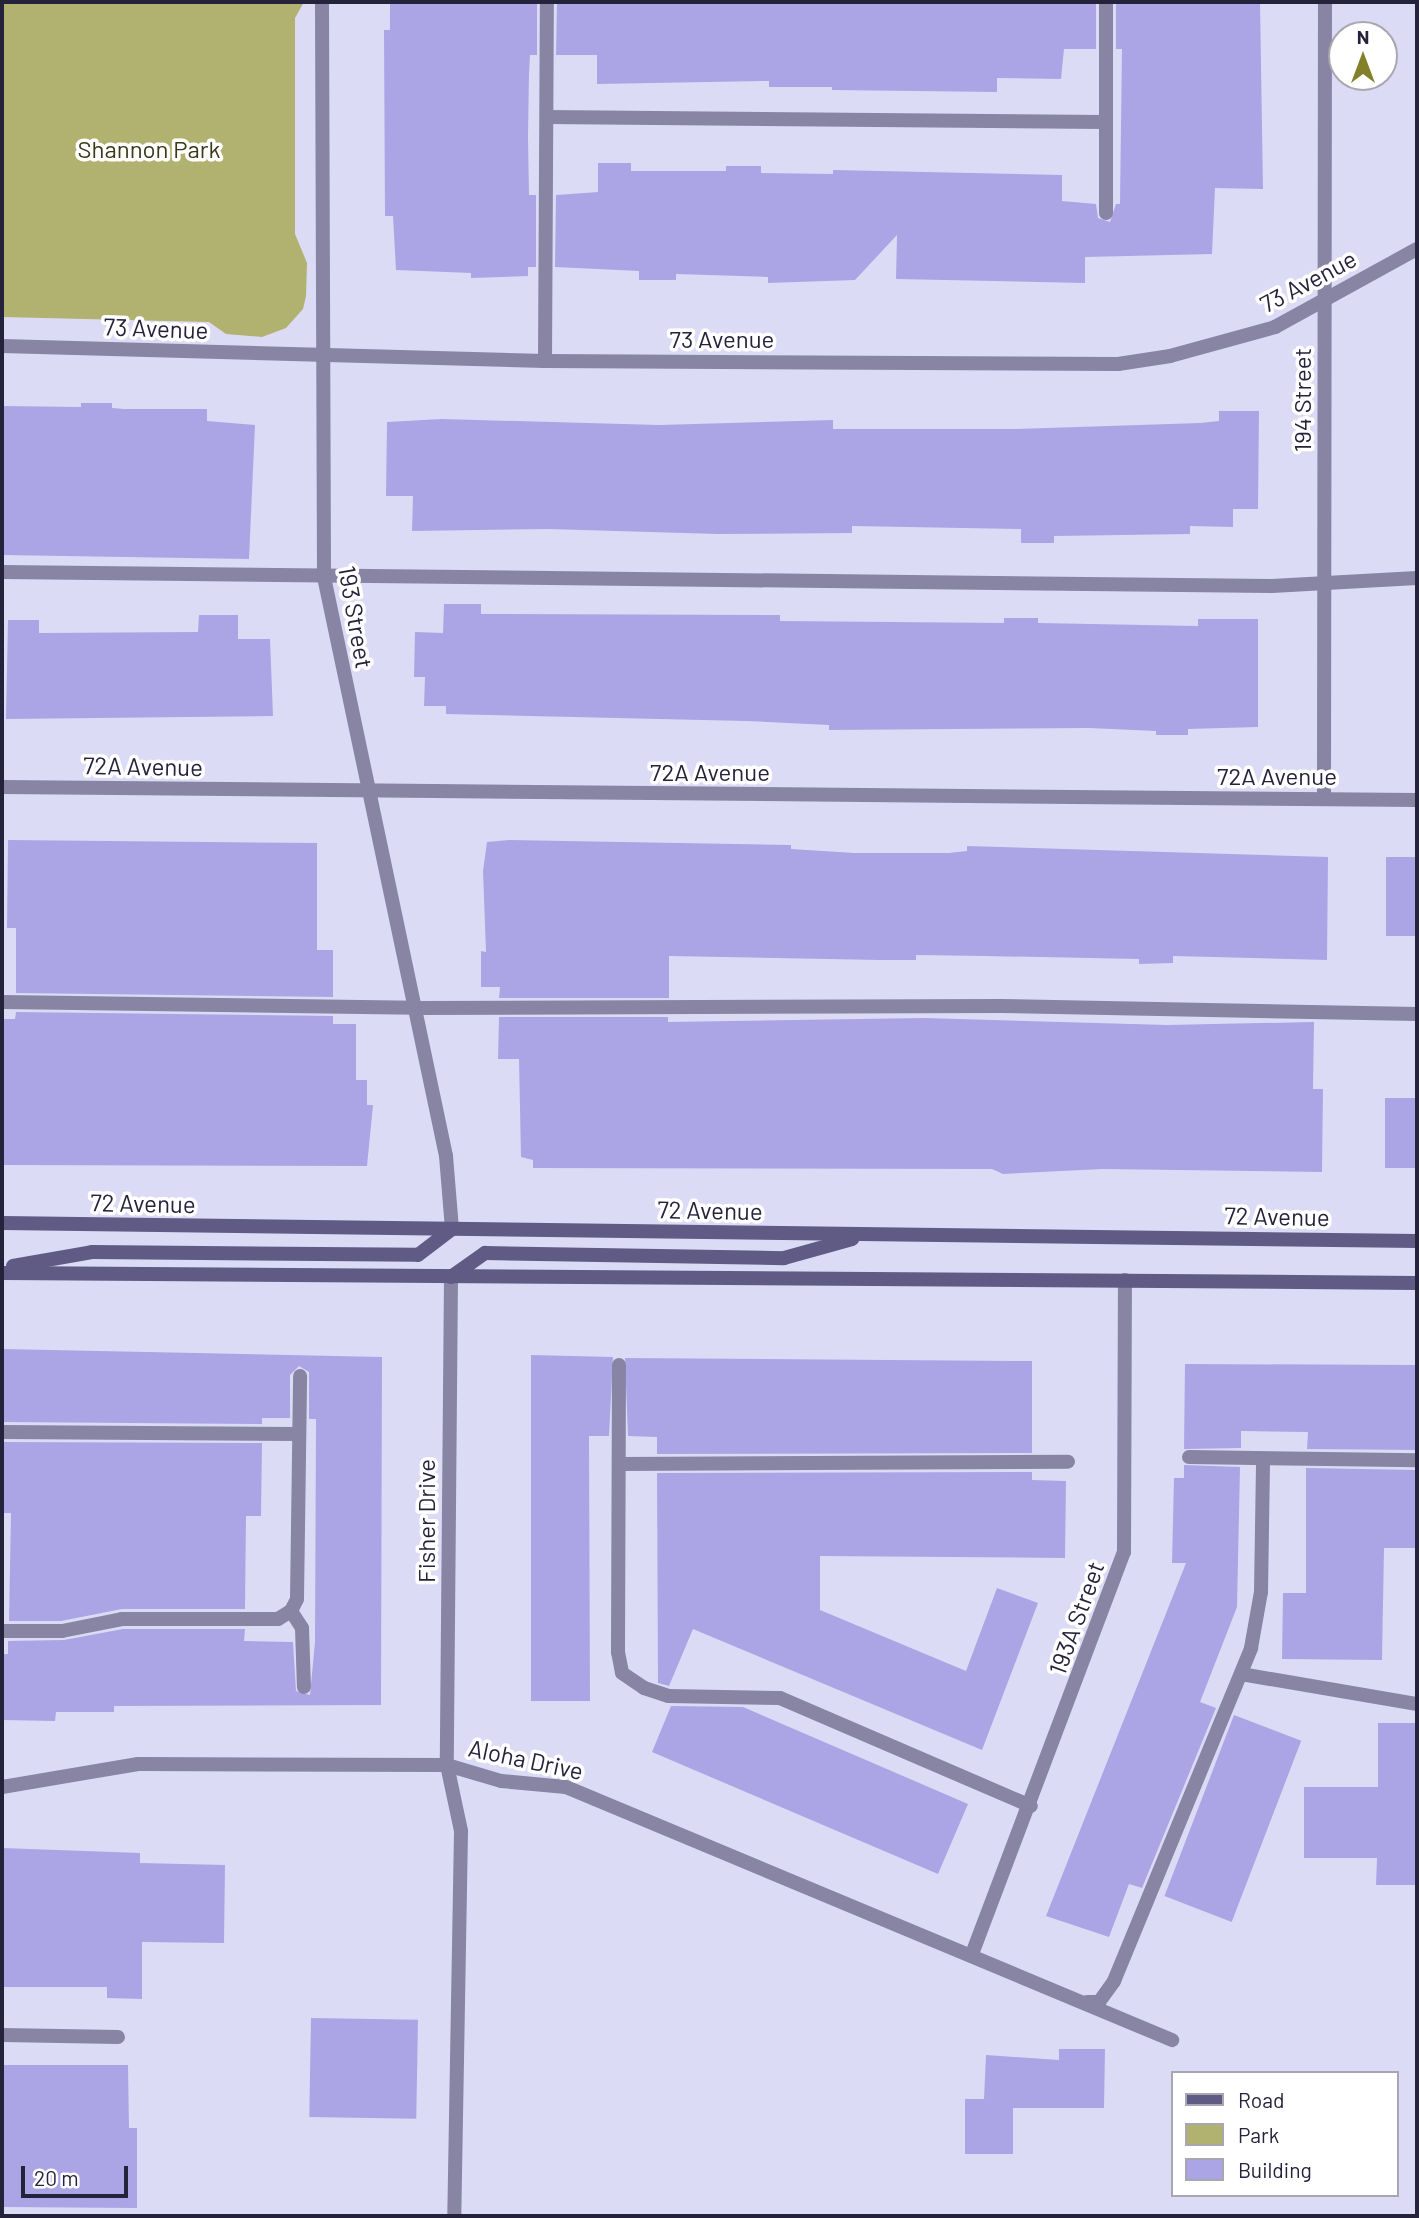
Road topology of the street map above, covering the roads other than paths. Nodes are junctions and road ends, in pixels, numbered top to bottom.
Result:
1 (323, 2) edge
2 (547, 2) edge
3 (1106, 2) edge
4 (1325, 2) edge
5 (547, 117) junction
6 (1104, 122) junction
7 (1106, 213) dead end
8 (1417, 249) edge
9 (1324, 298) junction
10 (2, 346) edge
11 (322, 355) junction
12 (545, 361) junction
13 (2, 572) edge
14 (324, 577) junction
15 (1417, 578) edge
16 (1324, 583) junction
17 (2, 787) edge
18 (366, 793) junction
19 (1324, 799) junction
20 (1417, 800) edge
21 (2, 1002) edge
22 (415, 1007) junction
23 (1417, 1014) edge
24 (2, 1223) edge
25 (452, 1230) junction
26 (869, 1234) junction
27 (1417, 1241) edge
28 (2, 1271) edge
29 (451, 1277) junction
30 (1125, 1280) junction
31 (1417, 1283) edge
32 (619, 1365) dead end
33 (300, 1376) dead end
34 (2, 1432) edge
35 (299, 1434) junction
36 (1189, 1457) dead end
37 (1263, 1459) junction
38 (1417, 1460) edge
39 (1068, 1462) dead end
40 (620, 1464) junction
41 (291, 1611) junction
42 (2, 1631) edge
43 (1241, 1674) junction
44 (304, 1687) dead end
45 (1417, 1704) edge
46 (446, 1765) junction
47 (2, 1787) edge
48 (1031, 1806) junction
49 (972, 1954) junction
50 (1087, 2002) junction
51 (2, 2035) edge
52 (118, 2037) dead end
53 (1172, 2040) dead end
54 (454, 2216) edge

1 - 11 street, 193 Street
2 - 5 street
3 - 6 street
4 - 9 street, 194 Street
5 - 6 street
5 - 12 street
6 - 7 street
8 - 9 street, 73 Avenue
9 - 12 street, 73 Avenue
9 - 16 street, 194 Street
10 - 11 street, 73 Avenue
11 - 12 street, 73 Avenue
11 - 14 street, 193 Street
13 - 14 street
14 - 16 street
14 - 18 street, 193 Street
15 - 16 street
16 - 19 street, 194 Street
17 - 18 street, 72A Avenue
18 - 19 street, 72A Avenue
18 - 22 street, 193 Street
19 - 20 street, 72A Avenue
21 - 22 street
22 - 23 street
22 - 25 street, 193 Street
24 - 25 main road, 72 Avenue
25 - 26 main road, 72 Avenue
25 - 28 main road
26 - 27 main road, 72 Avenue
26 - 29 main road
28 - 29 main road
29 - 30 main road
29 - 46 street, Fisher Drive
30 - 31 main road
30 - 48 street, 193A Street
32 - 40 street
33 - 35 street
34 - 35 street
35 - 41 street
36 - 37 street
37 - 38 street
37 - 43 street
39 - 40 street
40 - 48 street
41 - 42 street
41 - 44 street
43 - 45 street
43 - 50 street
46 - 47 street, Aloha Drive
46 - 49 street, Aloha Drive
46 - 54 street, Fisher Drive
48 - 49 street, 193A Street
49 - 50 street, Aloha Drive
50 - 53 street, Aloha Drive
51 - 52 street

